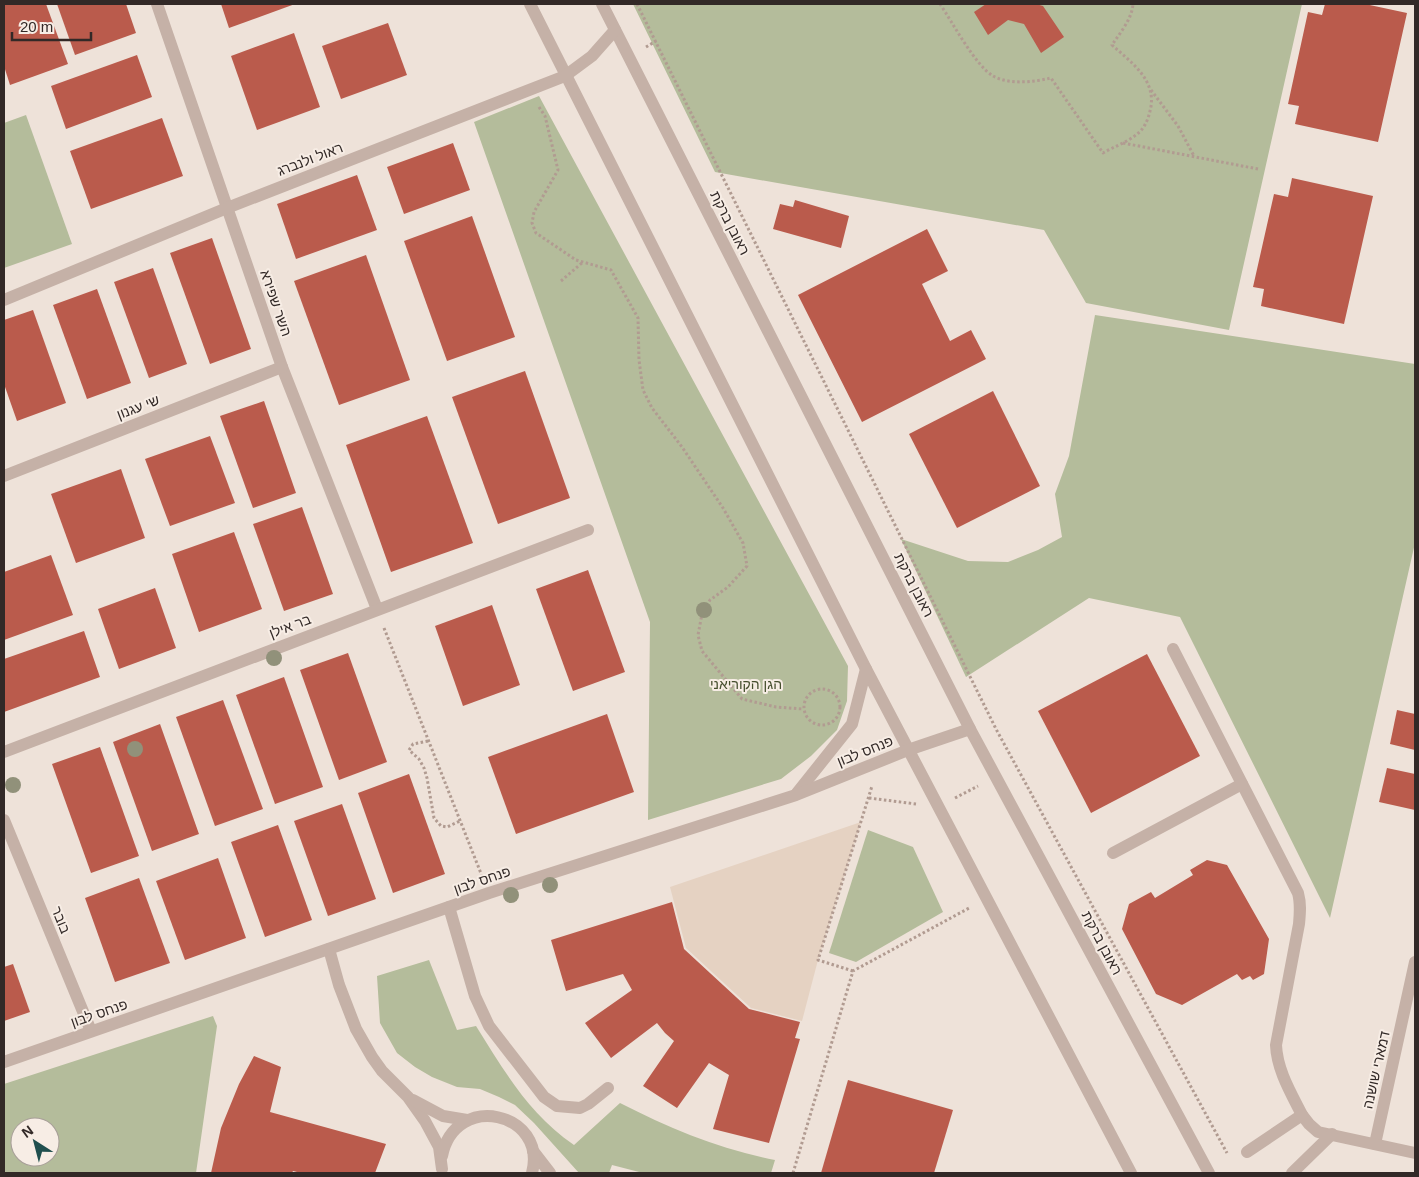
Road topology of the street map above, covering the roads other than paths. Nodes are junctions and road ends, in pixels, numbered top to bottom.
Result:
1 (157, 4) edge
2 (530, 4) edge
3 (602, 4) edge
4 (615, 30) junction
5 (565, 76) junction
6 (227, 208) junction
7 (4, 300) edge
8 (282, 367) junction
9 (4, 476) edge
10 (588, 530) dead end
11 (377, 609) junction
12 (1173, 650) dead end
13 (866, 669) junction
14 (970, 729) junction
15 (908, 750) junction
16 (4, 752) edge
17 (1242, 784) junction
18 (796, 795) junction
19 (4, 820) edge
20 (1113, 853) dead end
21 (449, 907) junction
22 (328, 949) junction
23 (1415, 962) edge
24 (91, 1031) junction
25 (4, 1062) edge
26 (608, 1088) dead end
27 (408, 1097) junction
28 (1302, 1115) junction
29 (467, 1120) junction
30 (1332, 1134) junction
31 (1375, 1144) junction
32 (532, 1148) junction
33 (1247, 1152) dead end
34 (1415, 1153) edge
35 (442, 1171) edge
36 (532, 1173) edge
37 (550, 1173) edge
38 (1132, 1173) edge
39 (1209, 1173) edge
40 (1292, 1173) edge

1 - 6 street, השר שפירא
2 - 5 street
3 - 4 street, ראובן ברקת
4 - 5 street, ראול ולנברג
4 - 14 street, ראובן ברקת
5 - 6 street, ראול ולנברג
5 - 13 street
6 - 7 street, ראול ולנברג
6 - 8 street, השר שפירא
8 - 9 street, שי עגנון
8 - 11 street, השר שפירא
10 - 11 street, בר אילן
11 - 16 street, בר אילן
12 - 17 street
13 - 15 street
13 - 18 street
14 - 15 street, פנחס לבון
14 - 39 street, ראובן ברקת
15 - 18 street, פנחס לבון
15 - 38 street
17 - 20 street
17 - 28 street
18 - 21 street, פנחס לבון
19 - 24 street, בובר
21 - 22 street, פנחס לבון
21 - 26 street
22 - 24 street, פנחס לבון
22 - 27 street
23 - 31 street, דמארי שושנה
24 - 25 street, פנחס לבון
27 - 29 street
27 - 35 street
28 - 30 street
28 - 33 street
29 - 32 street
29 - 35 street
30 - 31 street
30 - 40 street
31 - 34 street
32 - 36 street
32 - 37 street

